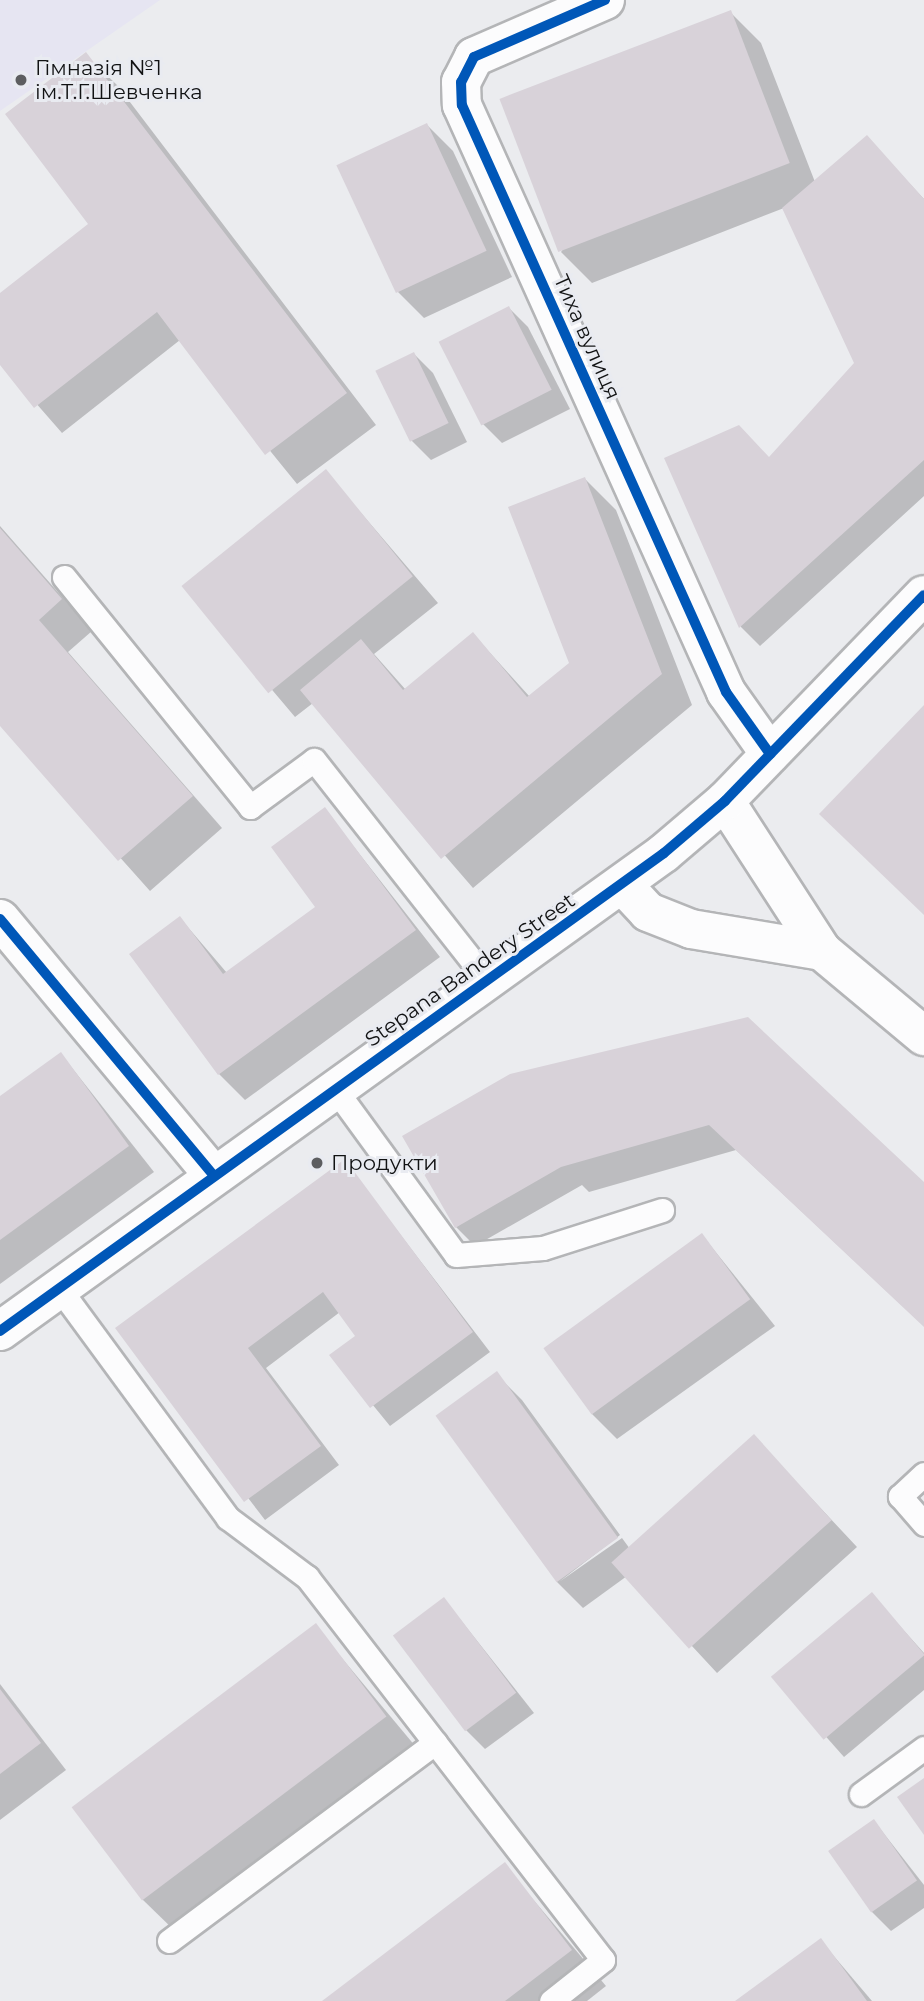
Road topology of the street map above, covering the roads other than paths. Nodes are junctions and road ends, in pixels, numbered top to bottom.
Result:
1 (605, 0) edge
2 (64, 577) dead end
3 (924, 595) edge
4 (770, 754) junction
5 (725, 801) junction
6 (622, 884) junction
7 (0, 919) edge
8 (822, 951) junction
9 (488, 982) junction
10 (924, 1036) edge
11 (335, 1089) junction
12 (214, 1176) junction
13 (662, 1210) dead end
14 (59, 1288) junction
15 (0, 1331) edge
16 (924, 1474) edge
17 (924, 1524) edge
18 (435, 1743) junction
19 (924, 1748) edge
20 (861, 1794) dead end
21 (169, 1941) dead end
22 (551, 2001) edge

1 - 4 street, Тиха вулиця
2 - 9 lane
3 - 4 street, Stepana Bandery Street
4 - 5 street, Stepana Bandery Street
5 - 6 street, Stepana Bandery Street
5 - 8 street
6 - 8 street
6 - 9 street, Stepana Bandery Street
7 - 12 street
8 - 10 street
9 - 11 street, Stepana Bandery Street
11 - 12 street, Stepana Bandery Street
11 - 13 lane
12 - 14 street, Stepana Bandery Street
14 - 15 street, Stepana Bandery Street
14 - 18 lane
16 - 17 lane
18 - 21 lane
18 - 22 lane
19 - 20 lane

